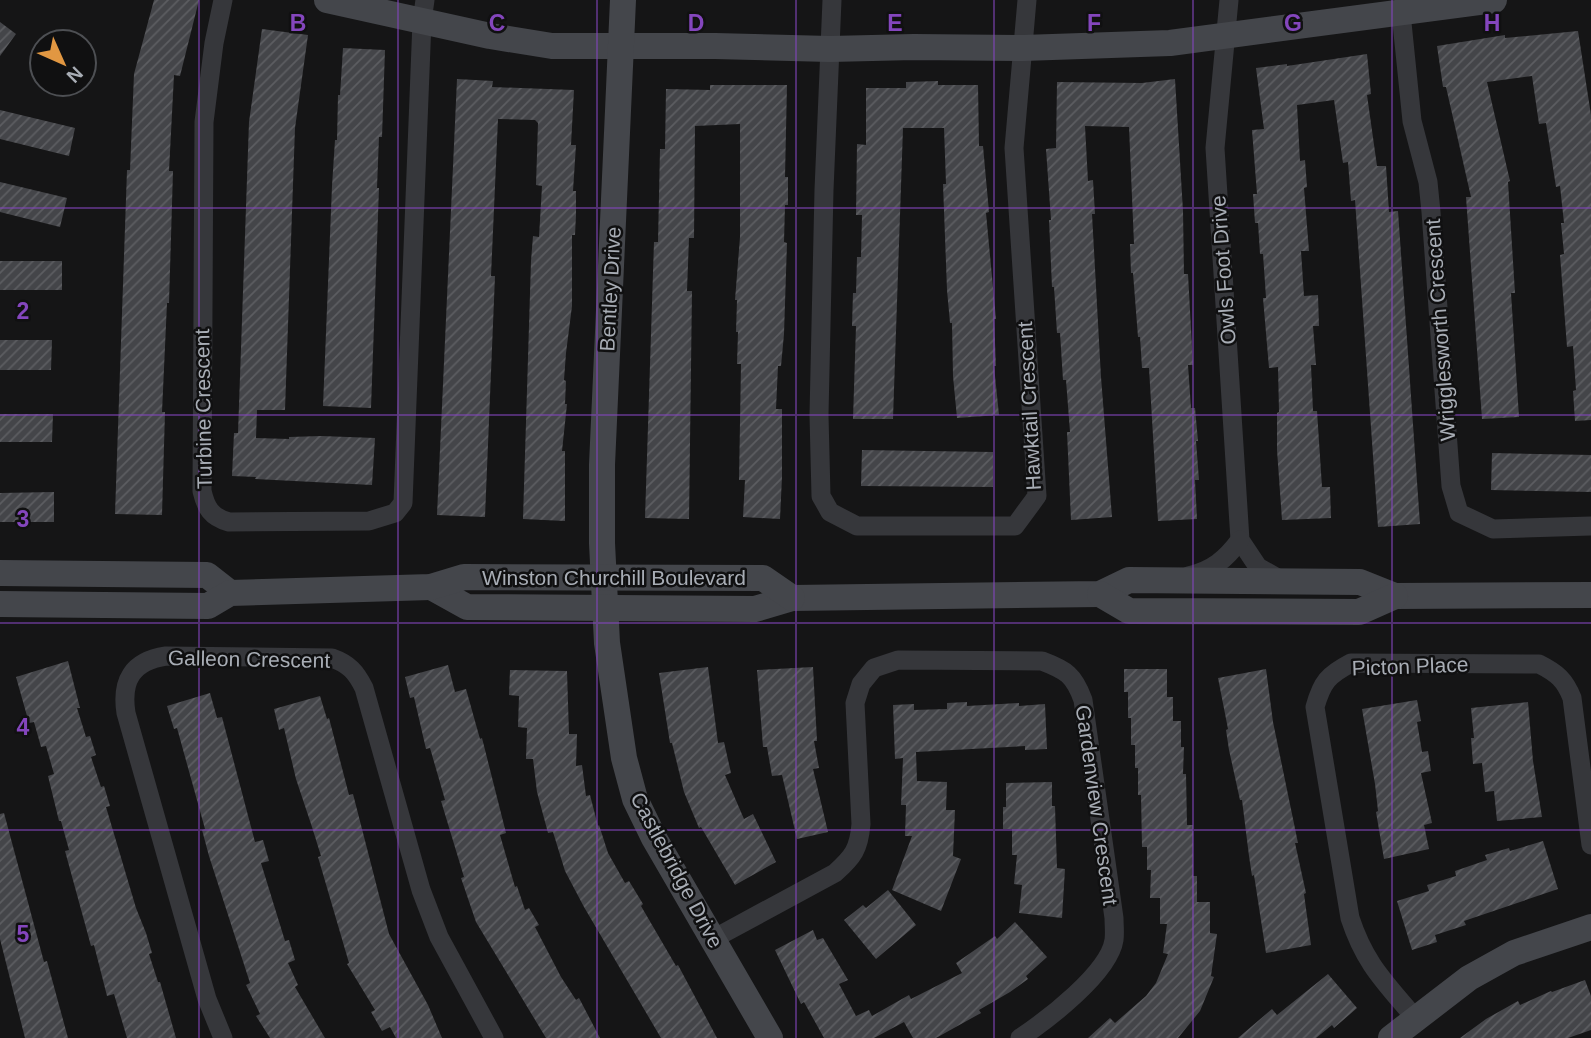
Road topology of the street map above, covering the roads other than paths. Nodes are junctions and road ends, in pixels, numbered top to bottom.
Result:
1 (223, 0) edge
2 (327, 0) edge
3 (623, 0) edge
4 (832, 0) edge
5 (1027, 0) edge
6 (1229, 0) edge
7 (1494, 0) edge
8 (423, 11) edge
9 (1401, 13) junction
10 (1226, 36) junction
11 (621, 47) junction
12 (1023, 48) junction
13 (830, 49) junction
14 (1591, 526) edge
15 (1240, 540) junction
16 (0, 573) edge
17 (604, 577) junction
18 (1167, 581) junction
19 (1283, 581) junction
20 (431, 587) junction
21 (230, 593) junction
22 (1100, 594) junction
23 (1591, 595) edge
24 (1395, 596) junction
25 (792, 598) junction
26 (0, 604) edge
27 (605, 608) junction
28 (1591, 845) edge
29 (1591, 927) edge
30 (712, 939) junction
31 (1415, 1017) junction
32 (223, 1038) edge
33 (494, 1038) edge
34 (770, 1038) edge
35 (1020, 1038) edge
36 (1391, 1038) edge

1 - 8 street, Turbine Crescent
2 - 8 main road
3 - 11 main road, Bentley Drive
4 - 13 street
5 - 12 street
6 - 10 street, Owls Foot Drive
7 - 9 main road
8 - 11 main road
9 - 10 main road
9 - 14 street, Wrigglesworth Crescent
10 - 12 main road
10 - 15 street, Owls Foot Drive
11 - 13 main road
11 - 17 main road, Bentley Drive
12 - 13 main road
12 - 13 street, Hawktail Crescent
15 - 18 street
15 - 19 street
16 - 21 main road
17 - 20 main road, Winston Churchill Boulevard
17 - 25 main road, Winston Churchill Boulevard
17 - 27 main road, Bentley Drive
18 - 19 main road, Winston Churchill Boulevard
18 - 22 main road, Winston Churchill Boulevard
19 - 24 main road, Winston Churchill Boulevard
20 - 21 main road, Winston Churchill Boulevard
20 - 27 main road, Winston Churchill Boulevard
21 - 26 main road, Winston Churchill Boulevard
22 - 24 main road, Winston Churchill Boulevard
22 - 25 main road, Winston Churchill Boulevard
23 - 24 main road, Winston Churchill Boulevard
25 - 27 main road, Winston Churchill Boulevard
27 - 30 main road, Castlebridge Drive
28 - 31 street, Picton Place
29 - 31 main road
30 - 34 main road, Castlebridge Drive
30 - 35 street, Gardenview Crescent
31 - 36 main road
32 - 33 street, Galleon Crescent

